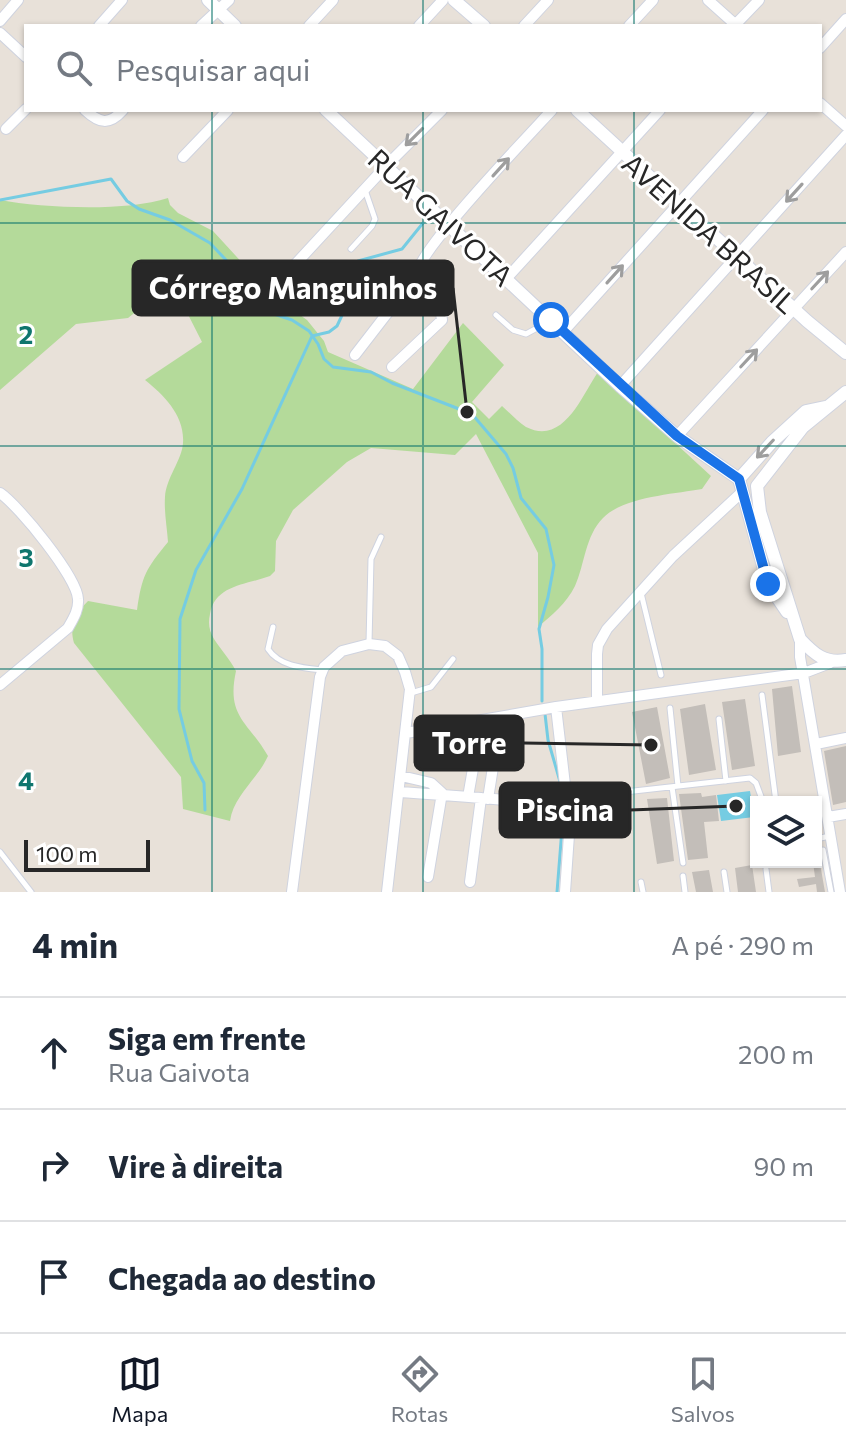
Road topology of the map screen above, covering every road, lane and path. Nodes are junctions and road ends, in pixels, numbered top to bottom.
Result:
1 (18, 0) edge
2 (122, 0) edge
3 (208, 0) edge
4 (229, 0) edge
5 (333, 0) edge
6 (443, 0) edge
7 (454, 0) edge
8 (548, 0) edge
9 (653, 0) edge
10 (708, 0) edge
11 (759, 0) edge
12 (219, 11) junction
13 (846, 19) edge
14 (0, 21) edge
15 (101, 24) edge
16 (203, 24) edge
17 (233, 24) edge
18 (311, 24) edge
19 (421, 24) edge
20 (482, 24) edge
21 (526, 24) edge
22 (631, 24) edge
23 (733, 24) edge
24 (737, 24) edge
25 (0, 33) edge
26 (822, 46) edge
27 (24, 55) edge
28 (822, 105) edge
29 (24, 111) edge
30 (87, 112) edge
31 (121, 112) edge
32 (226, 112) edge
33 (333, 112) edge
34 (440, 112) edge
35 (550, 112) edge
36 (579, 112) edge
37 (658, 112) edge
38 (761, 112) edge
39 (846, 126) edge
40 (6, 129) dead end
41 (846, 135) edge
42 (623, 153) junction
43 (183, 157) dead end
44 (387, 165) junction
45 (365, 189) junction
46 (678, 203) junction
47 (450, 224) junction
48 (351, 249) dead end
49 (846, 252) edge
50 (736, 256) junction
51 (506, 279) junction
52 (277, 284) dead end
53 (424, 286) junction
54 (794, 309) junction
55 (496, 315) dead end
56 (551, 320) junction
57 (563, 332) junction
58 (846, 353) edge
59 (355, 355) dead end
60 (392, 367) dead end
61 (620, 386) junction
62 (846, 392) edge
63 (828, 407) junction
64 (677, 436) junction
65 (739, 479) junction
66 (0, 493) edge
67 (741, 493) junction
68 (381, 537) dead end
69 (641, 592) junction
70 (795, 624) junction
71 (273, 627) dead end
72 (800, 639) junction
73 (369, 644) junction
74 (453, 659) dead end
75 (846, 660) edge
76 (830, 663) junction
77 (323, 670) junction
78 (804, 673) junction
79 (661, 675) dead end
80 (0, 685) edge
81 (410, 694) junction
82 (762, 695) dead end
83 (597, 701) junction
84 (554, 708) junction
85 (670, 708) dead end
86 (719, 719) dead end
87 (406, 733) junction
88 (846, 738) edge
89 (478, 740) dead end
90 (816, 744) junction
91 (496, 748) dead end
92 (401, 776) junction
93 (726, 781) junction
94 (675, 786) junction
95 (399, 792) junction
96 (442, 793) junction
97 (616, 793) dead end
98 (761, 796) edge
99 (775, 796) edge
100 (468, 797) junction
101 (485, 798) junction
102 (505, 800) dead end
103 (846, 814) edge
104 (825, 815) edge
105 (831, 836) junction
106 (822, 838) edge
107 (823, 850) dead end
108 (0, 852) edge
109 (683, 863) dead end
110 (766, 869) dead end
111 (724, 872) dead end
112 (683, 876) dead end
113 (428, 877) dead end
114 (470, 882) dead end
115 (641, 882) dead end
116 (31, 892) edge
117 (292, 892) edge
118 (387, 892) edge
119 (565, 892) edge
120 (643, 892) edge
121 (685, 892) edge
122 (727, 892) edge
123 (769, 892) edge
124 (831, 892) edge
125 (840, 892) edge

1 - 14 street
2 - 15 street
3 - 12 street
4 - 12 street
5 - 18 street
6 - 19 street
7 - 20 street
8 - 21 street
9 - 22 street
10 - 23 street
11 - 24 street
12 - 16 street
12 - 17 street
13 - 26 street
25 - 27 street
28 - 39 street
29 - 40 street
30 - 31 street
32 - 43 street
33 - 44 street, RUA GAIVOTA
34 -> 44 street
47 -> 35 street
36 - 42 street, AVENIDA BRASIL
37 - 42 street
38 - 46 street
41 -> 50 street
42 - 46 street, AVENIDA BRASIL
42 - 51 street
44 - 45 street
44 - 47 street, RUA GAIVOTA
45 - 48 lane
45 - 52 street
46 - 50 street, AVENIDA BRASIL
57 -> 46 street
47 - 51 street, RUA GAIVOTA
47 - 53 street
54 -> 49 street
50 - 54 street, AVENIDA BRASIL
50 - 61 street
51 - 56 street, RUA GAIVOTA
53 - 59 street
53 - 60 street
54 - 58 street, AVENIDA BRASIL
64 -> 54 street
55 - 56 lane
56 - 57 street, RUA GAIVOTA
57 - 61 street, RUA GAIVOTA
61 - 64 street, RUA GAIVOTA
62 - 63 street
63 -> 65 street
63 - 70 street
64 - 65 street, RUA GAIVOTA
65 - 67 street
66 - 80 street
67 - 69 street
67 - 70 street
68 - 73 lane
69 - 79 lane
69 - 83 street
70 - 72 street
71 - 77 lane
72 - 76 street
72 - 78 street
73 - 77 street
73 - 81 street
74 - 81 lane
75 - 76 street
76 - 78 street
77 - 117 street
78 - 83 street
78 - 90 street
81 - 87 street
82 - 99 lane
83 - 84 street
84 - 87 street
84 - 119 street
85 - 94 lane
86 - 93 lane
87 - 92 street
88 - 90 street
89 - 100 street
90 - 104 street
91 - 101 street
92 - 95 street
92 - 96 street
93 - 94 lane
93 - 98 lane
94 - 97 lane
94 - 109 lane
95 - 96 street
95 - 118 street
96 - 100 street
96 - 113 street
100 - 101 street
101 - 102 street
101 - 114 street
103 - 104 street
104 - 105 street
105 - 106 lane
105 - 125 street
107 - 124 lane
108 - 116 lane
110 - 123 lane
111 - 122 lane
112 - 121 lane
115 - 120 lane

